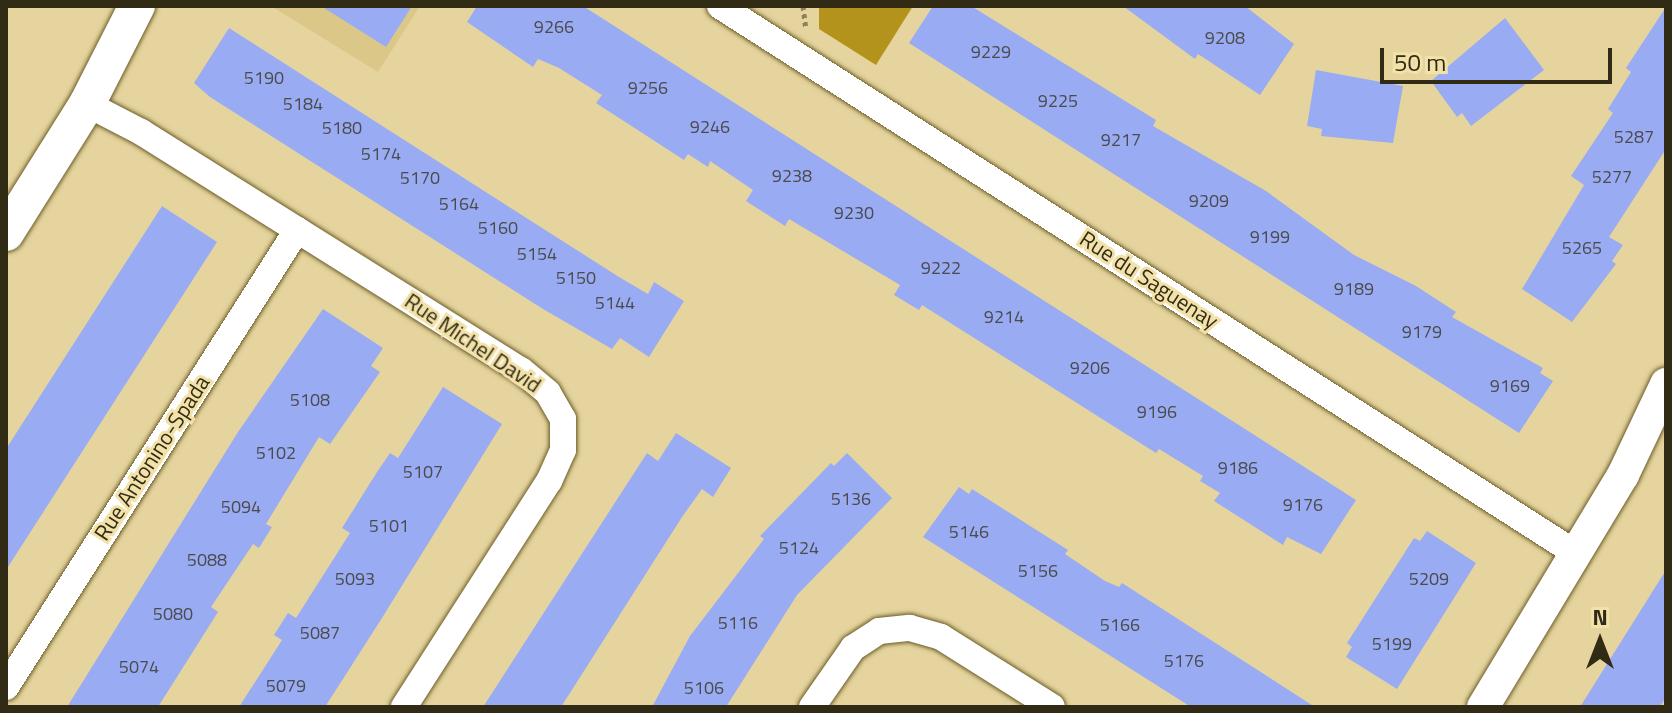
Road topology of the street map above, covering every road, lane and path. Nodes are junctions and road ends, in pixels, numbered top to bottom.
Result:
1 (137, 6) edge
2 (720, 6) edge
3 (87, 104) junction
4 (297, 230) junction
5 (6, 233) edge
6 (1666, 384) edge
7 (1577, 554) junction
8 (6, 687) edge
9 (404, 707) edge
10 (812, 707) edge
11 (1052, 707) edge
12 (1483, 707) edge

1 - 3 main road
2 - 7 street, Rue du Saguenay
3 - 4 street, Rue Michel David
3 - 5 main road
4 - 8 street, Rue Antonino-Spada
4 - 9 street, Rue Michel David
6 - 7 street
7 - 12 street
10 - 11 street

